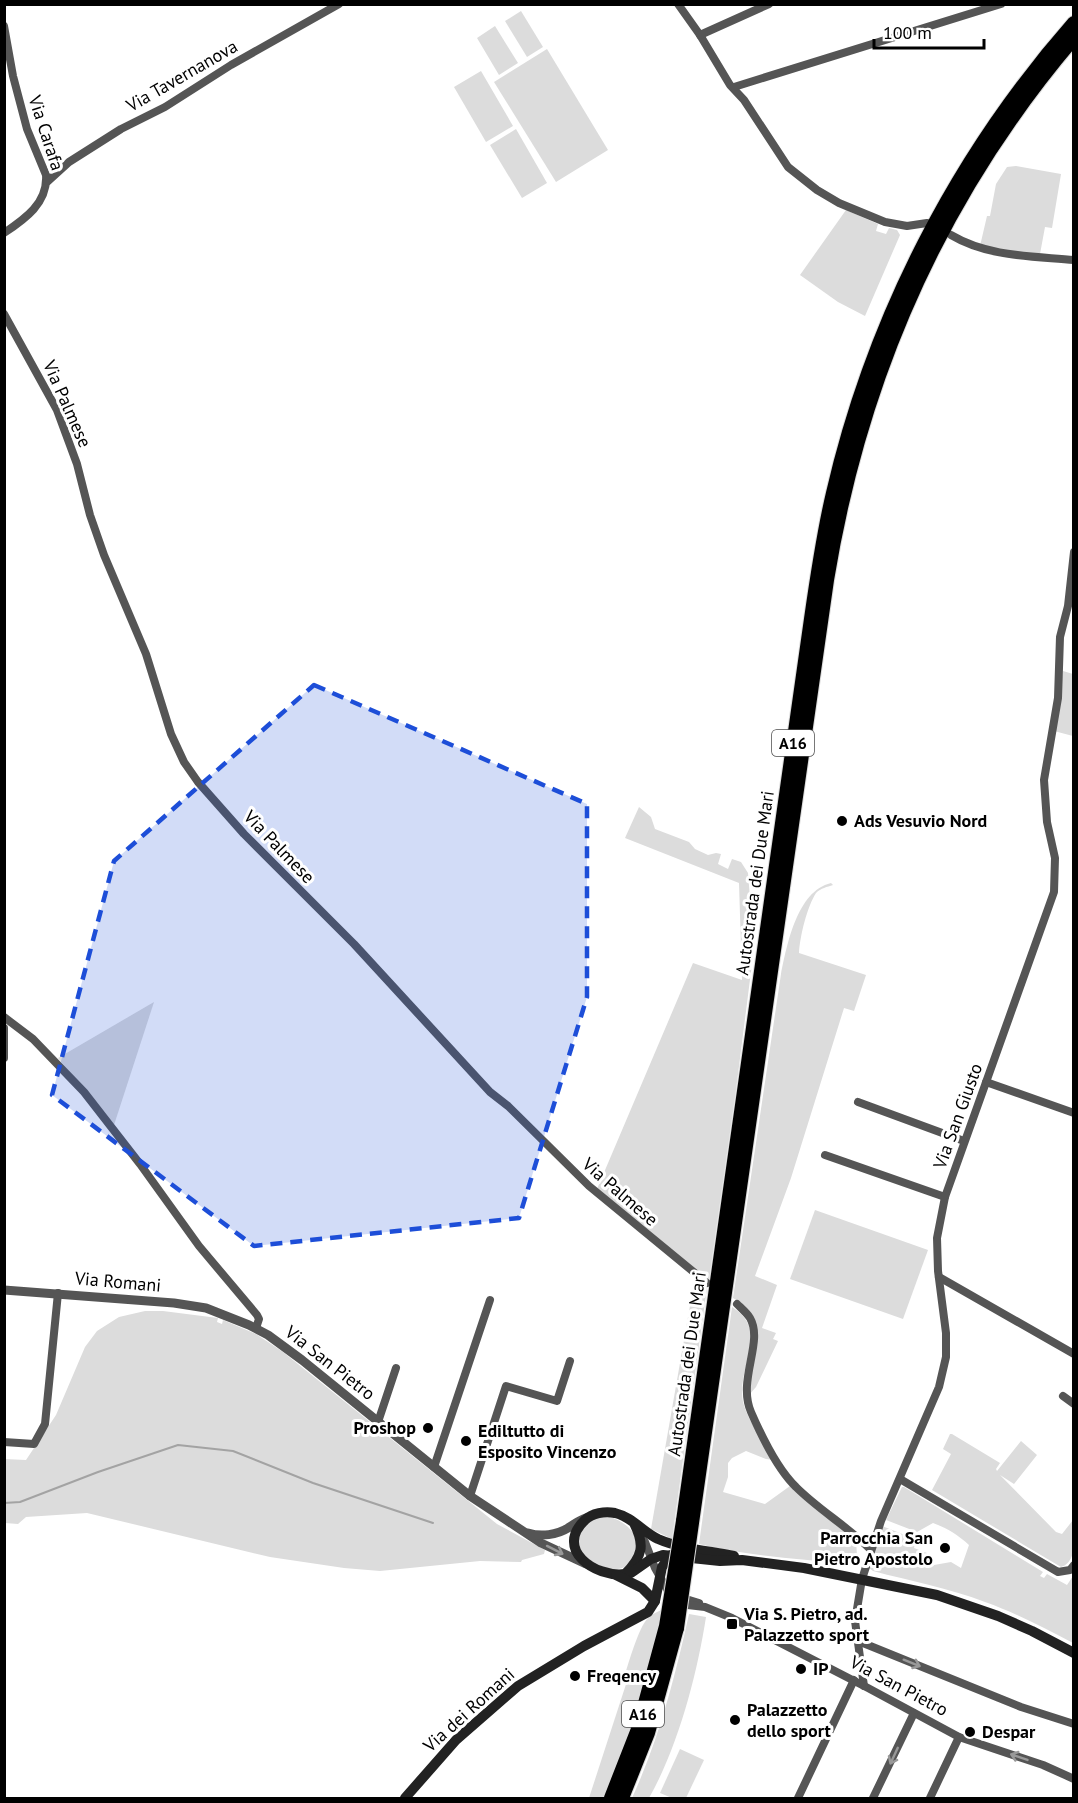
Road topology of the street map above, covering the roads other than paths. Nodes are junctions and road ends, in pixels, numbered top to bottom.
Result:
1 (339, 4) edge
2 (678, 4) edge
3 (769, 4) edge
4 (1001, 4) edge
5 (1074, 23) edge
6 (4, 26) edge
7 (700, 35) junction
8 (1074, 38) edge
9 (734, 87) junction
10 (47, 182) junction
11 (927, 223) dead end
12 (4, 233) edge
13 (951, 236) dead end
14 (1074, 260) edge
15 (4, 314) edge
16 (1074, 552) edge
17 (4, 1017) edge
18 (4, 1028) edge
19 (4, 1058) edge
20 (986, 1082) junction
21 (858, 1102) dead end
22 (1074, 1113) edge
23 (964, 1141) junction
24 (825, 1155) dead end
25 (945, 1197) junction
26 (939, 1277) junction
27 (707, 1283) dead end
28 (4, 1290) edge
29 (58, 1293) junction
30 (490, 1300) dead end
31 (737, 1304) dead end
32 (228, 1316) joint
33 (256, 1328) junction
34 (1074, 1354) edge
35 (570, 1361) dead end
36 (396, 1368) dead end
37 (1063, 1396) dead end
38 (1074, 1404) edge
39 (378, 1422) junction
40 (4, 1442) edge
41 (434, 1467) junction
42 (900, 1479) junction
43 (470, 1496) junction
44 (586, 1518) junction
45 (688, 1522) junction
46 (634, 1523) junction
47 (526, 1533) junction
48 (641, 1537) junction
49 (870, 1549) junction
50 (671, 1555) junction
51 (651, 1559) junction
52 (742, 1560) junction
53 (586, 1564) junction
54 (1074, 1565) edge
55 (620, 1575) junction
56 (660, 1576) junction
57 (862, 1579) junction
58 (655, 1601) junction
59 (705, 1607) junction
60 (858, 1641) junction
61 (1074, 1653) edge
62 (854, 1680) junction
63 (864, 1686) junction
64 (914, 1713) junction
65 (1074, 1724) edge
66 (959, 1737) junction
67 (1074, 1779) edge
68 (405, 1798) edge
69 (611, 1798) edge
70 (622, 1798) edge
71 (798, 1798) edge
72 (873, 1798) edge
73 (930, 1798) edge

1 - 10 street, Via Tavernanova
2 - 7 street
3 - 7 street
4 - 9 street
5 - 45 highway, Autostrada dei Due Mari / A16
6 - 10 street, Via Carafa
7 - 9 street
8 - 45 highway, Autostrada dei Due Mari / A16
9 - 11 street
10 - 12 street, Via Carafa
13 - 14 street
15 - 27 street, Via Palmese
16 - 20 street, Via San Giusto
17 - 33 street
18 - 19 street
20 - 22 street
20 - 23 street, Via San Giusto
21 - 23 street
23 - 25 street, Via San Giusto
24 - 25 street
25 - 26 street, Via San Giusto
26 - 34 street
26 - 42 street, Via San Giusto
28 - 29 street, Via Romani
29 - 32 street, Via Romani
29 - 40 street
30 - 41 street
31 - 49 street
32 - 33 street, Via San Pietro
33 - 39 street, Via San Pietro
35 - 43 street
36 - 39 street
37 - 38 street
39 - 41 street, Via San Pietro
41 - 43 street, Via San Pietro
42 - 49 street, Via San Giusto
42 - 54 street
43 - 47 street, Via San Pietro
44 - 46 main road
44 - 47 street
44 - 53 main road
45 - 69 highway, Autostrada dei Due Mari / A16, bridge
45 - 70 highway, Autostrada dei Due Mari / A16, bridge
46 - 48 main road
46 - 52 main road
47 -> 53 street, Via San Pietro
48 - 51 street
48 - 55 main road
49 - 57 street, Via San Giusto
50 - 51 main road
50 - 52 main road
50 - 56 main road
51 - 55 main road
51 - 56 street
52 - 57 main road
53 - 55 main road
55 - 58 main road
56 - 58 main road
56 - 59 street
57 - 60 street, Via San Giusto
57 - 61 main road
58 - 59 street, Via San Pietro
58 - 68 main road, Via dei Romani
59 - 62 street, Via San Pietro
60 - 63 street, Via San Giusto
60 -> 65 street
62 - 63 street, Via San Pietro
62 - 71 street
63 - 64 street, Via San Pietro
64 - 66 street, Via San Pietro
64 -> 72 street
67 -> 66 street, Via San Pietro
66 - 73 street

